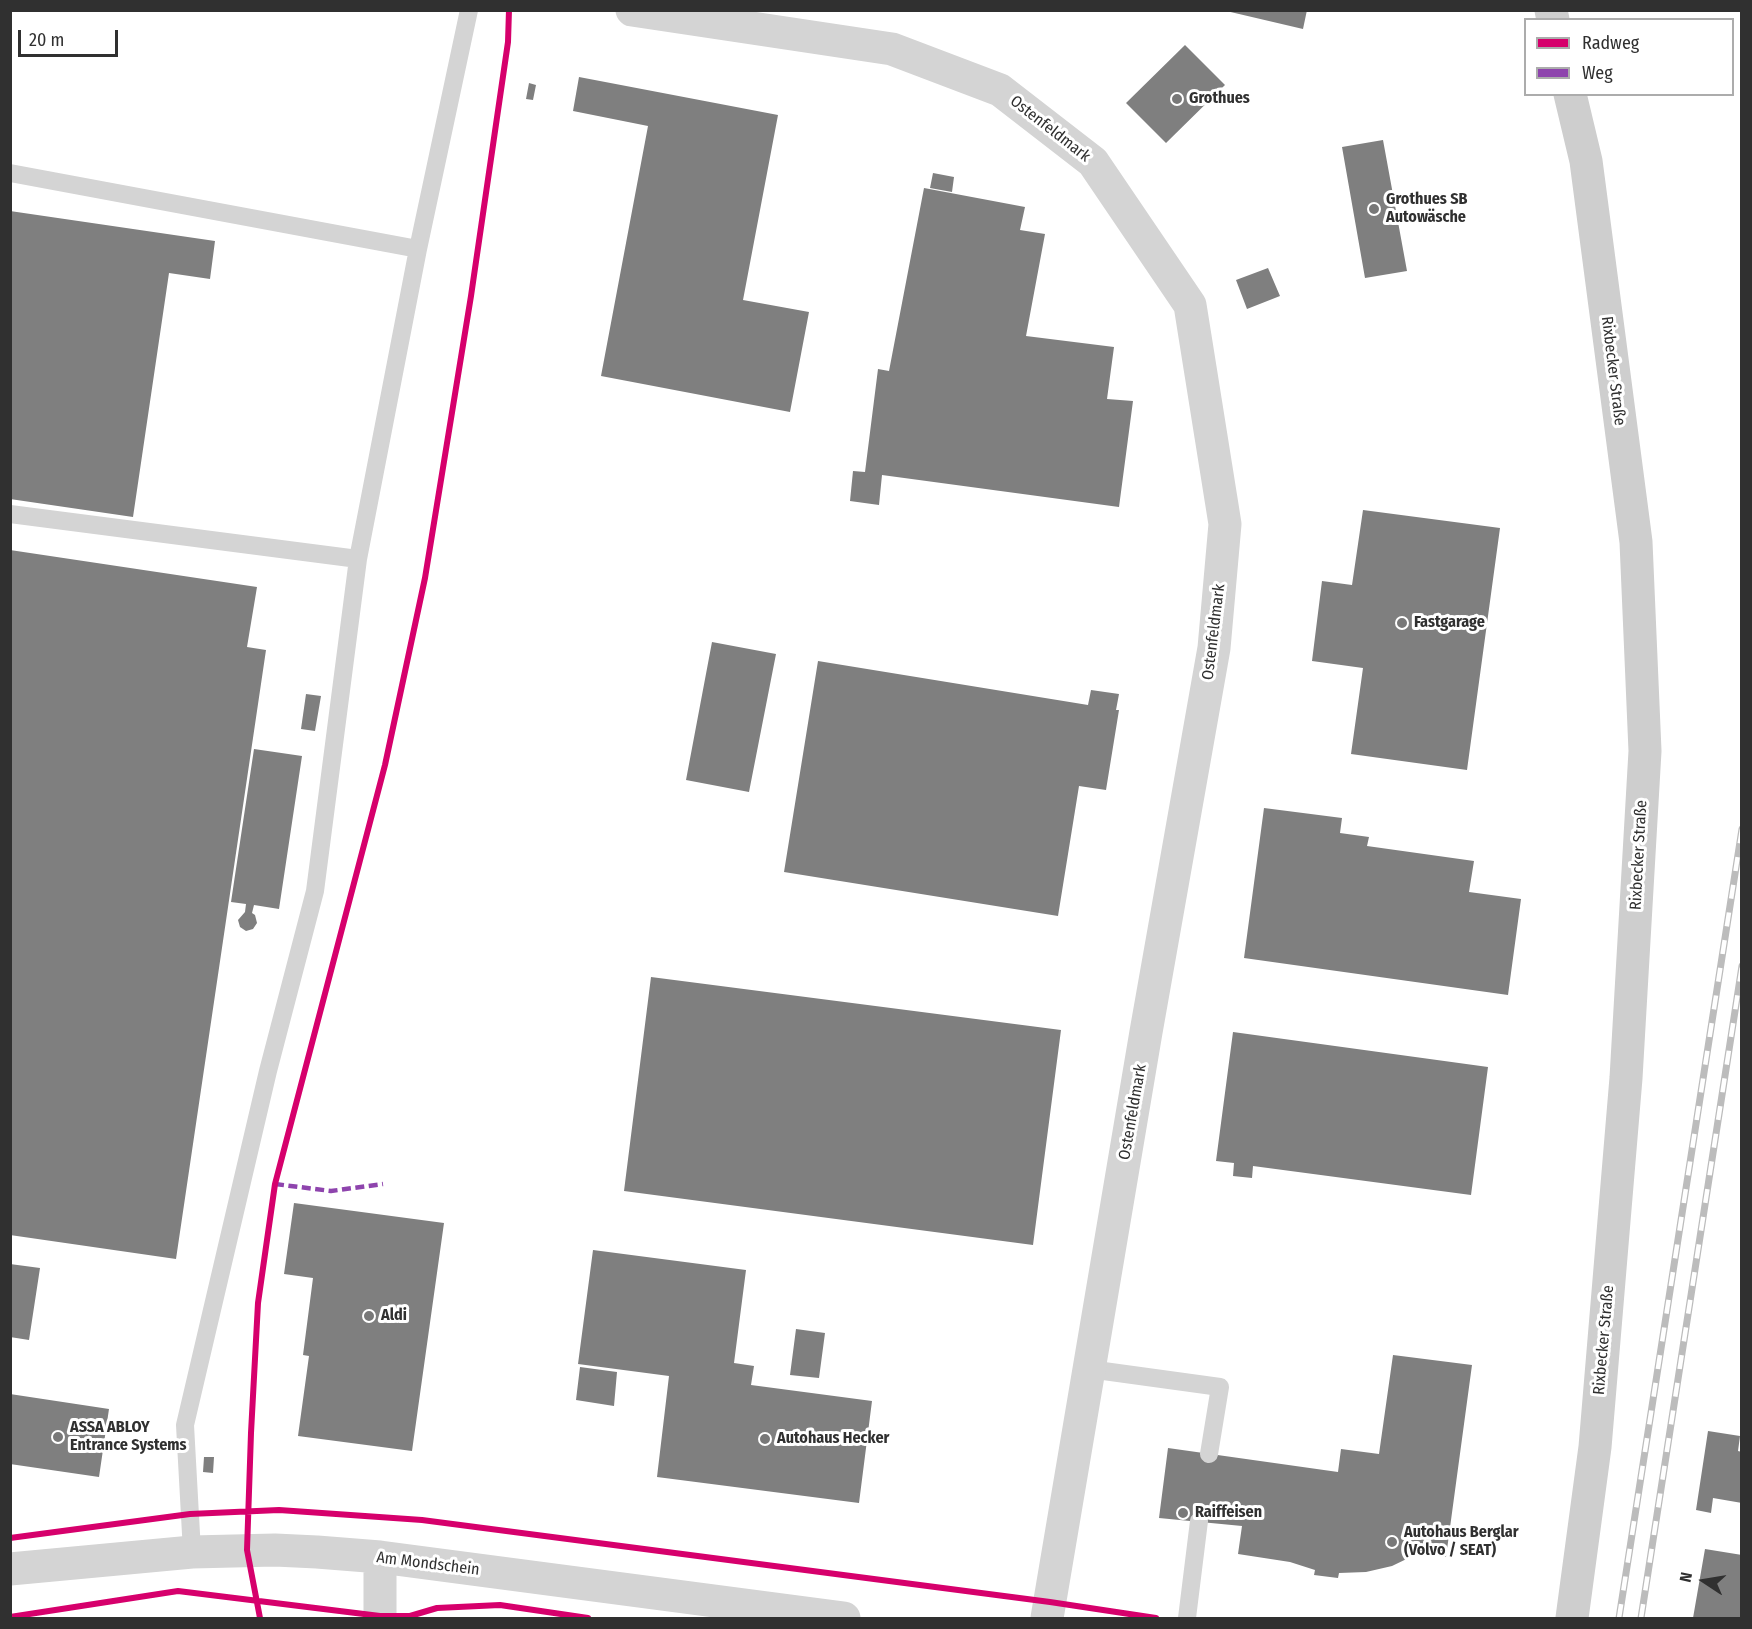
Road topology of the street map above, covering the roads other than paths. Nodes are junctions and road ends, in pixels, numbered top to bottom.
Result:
1 (469, 10) edge
2 (632, 10) edge
3 (1570, 96) edge
4 (10, 173) edge
5 (418, 249) junction
6 (10, 514) edge
7 (358, 559) junction
8 (1089, 1369) junction
9 (1209, 1454) dead end
10 (1199, 1521) dead end
11 (192, 1552) junction
12 (380, 1557) junction
13 (10, 1569) edge
14 (380, 1618) edge
15 (844, 1618) edge
16 (1047, 1618) edge
17 (1187, 1618) edge
18 (1572, 1618) edge

1 - 5 lane
2 - 8 street, Ostenfeldmark
3 - 18 main road, Rixbecker Straße
4 - 5 lane
5 - 7 lane
6 - 7 lane
7 - 11 lane
8 - 9 lane
8 - 16 street, Ostenfeldmark
10 - 17 lane
11 - 12 street, Am Mondschein
11 - 13 street, Am Mondschein
12 - 14 street
12 - 15 street, Am Mondschein

